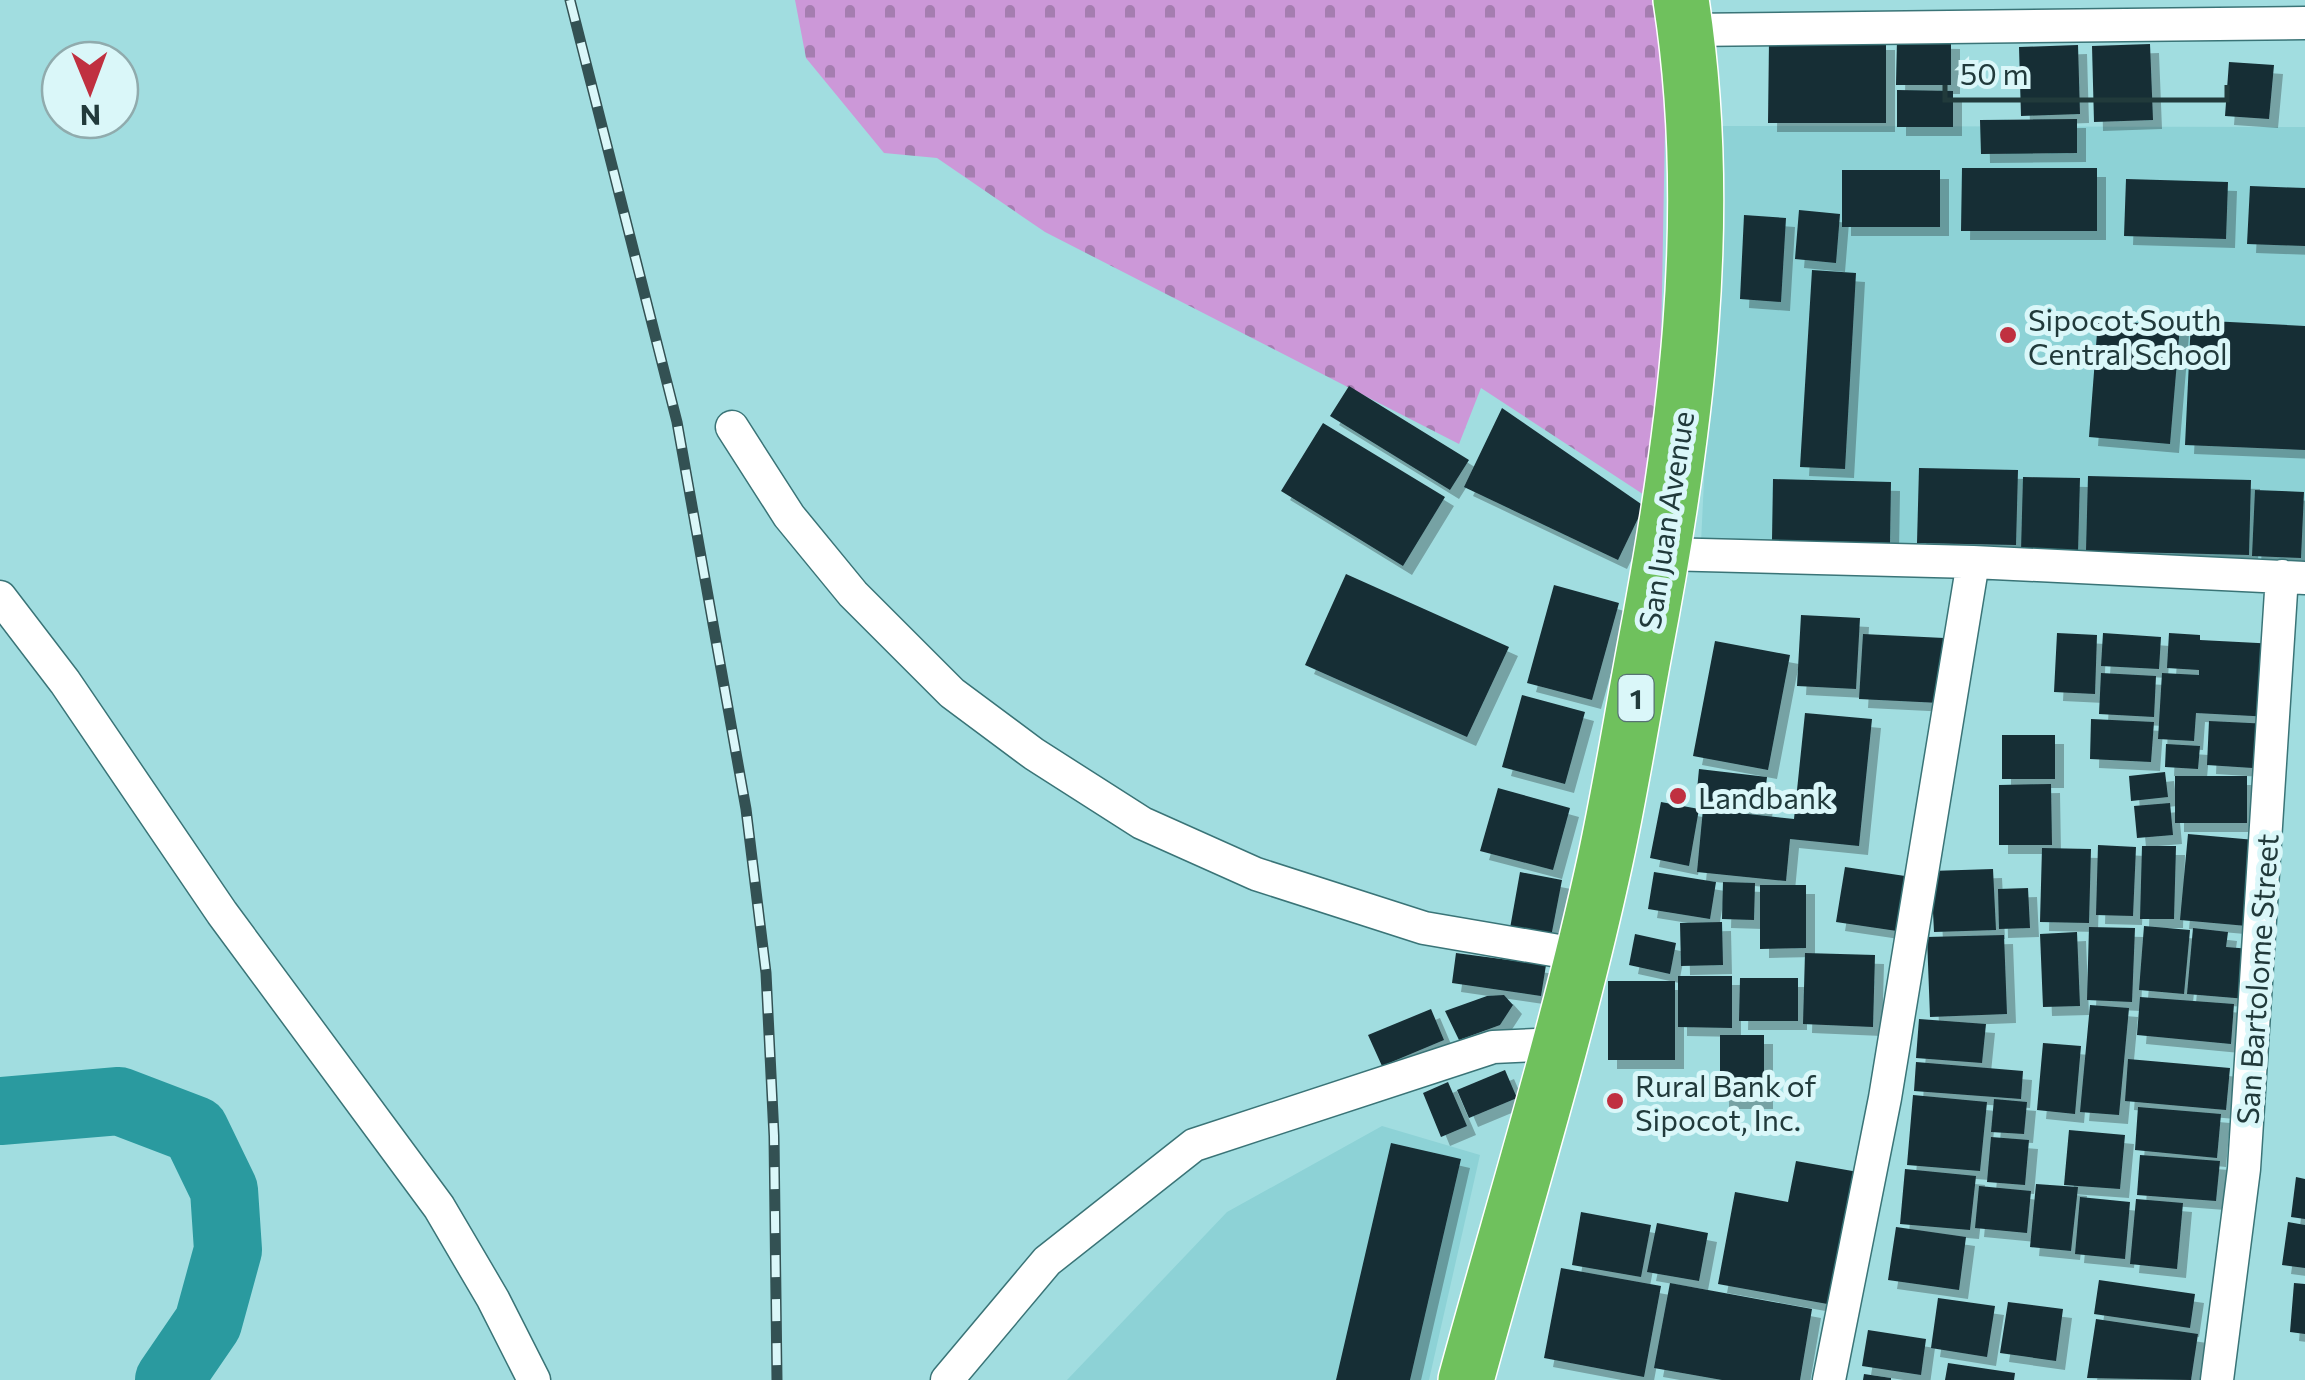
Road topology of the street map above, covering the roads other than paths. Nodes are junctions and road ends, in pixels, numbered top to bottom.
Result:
1 (1683, 15) edge
2 (2305, 24) edge
3 (732, 427) dead end
4 (1663, 554) junction
5 (1974, 562) junction
6 (2294, 577) edge
7 (0, 598) edge
8 (1582, 955) junction
9 (1558, 1044) junction
10 (534, 1380) edge
11 (948, 1380) edge
12 (1467, 1380) edge
13 (1830, 1380) edge
14 (2217, 1380) edge

1 - 2 street
1 - 4 highway, San Juan Avenue / 1
3 - 8 street
4 - 5 street
4 - 8 highway, San Juan Avenue / 1
5 - 6 street
5 - 13 street
6 - 14 street, San Bartolome Street
7 - 10 street
8 - 9 highway, San Juan Avenue / 1
9 - 11 street
9 - 12 highway, San Juan Avenue / 1

